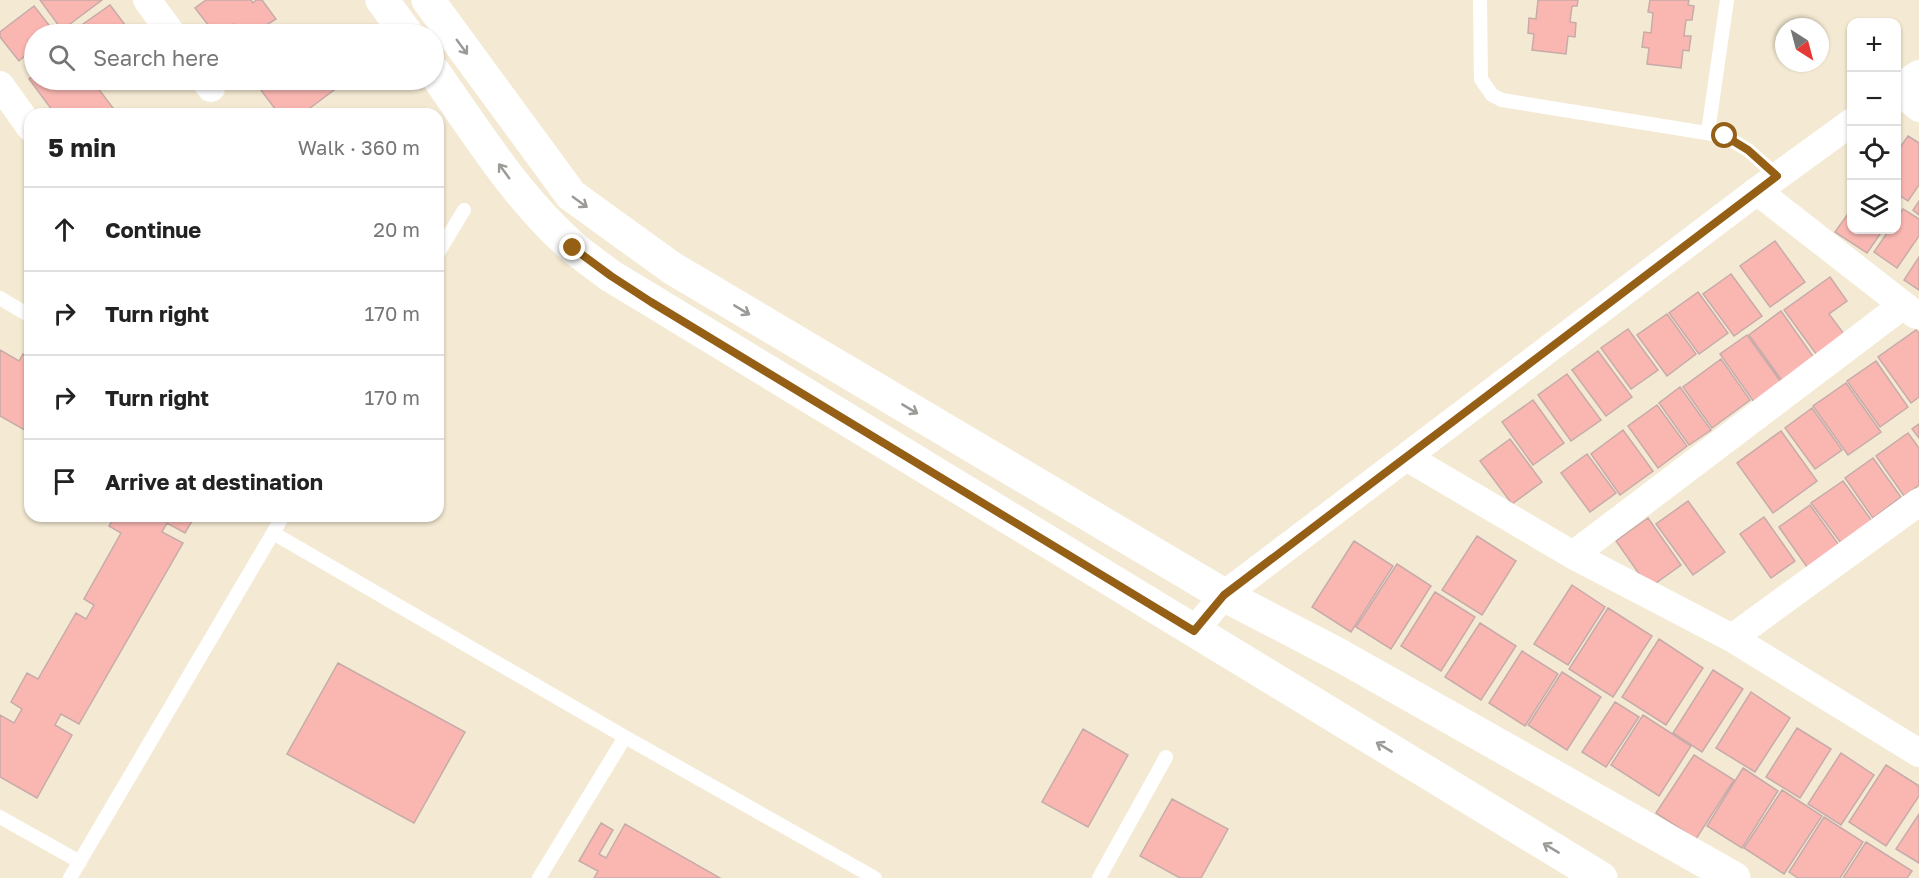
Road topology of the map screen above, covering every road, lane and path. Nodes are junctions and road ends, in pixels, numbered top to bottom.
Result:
1 (147, 0) edge
2 (382, 0) edge
3 (428, 0) edge
4 (1480, 0) edge
5 (1727, 0) edge
6 (165, 24) edge
7 (400, 24) edge
8 (1919, 74) edge
9 (0, 85) edge
10 (444, 86) edge
11 (1901, 86) edge
12 (1901, 92) edge
13 (1919, 108) edge
14 (24, 119) edge
15 (1847, 125) edge
16 (1708, 132) junction
17 (1767, 184) junction
18 (464, 210) dead end
19 (444, 243) edge
20 (0, 298) edge
21 (1911, 311) edge
22 (24, 312) edge
23 (1408, 458) junction
24 (1919, 502) edge
25 (279, 522) edge
26 (273, 533) junction
27 (1573, 555) junction
28 (1224, 595) junction
29 (1194, 631) junction
30 (1732, 639) junction
31 (625, 737) junction
32 (1919, 753) edge
33 (1166, 757) dead end
34 (0, 817) edge
35 (80, 862) junction
36 (70, 878) edge
37 (539, 878) edge
38 (875, 878) edge
39 (1099, 878) edge
40 (1601, 878) edge
41 (1734, 878) edge

1 - 6 street
2 - 7 street
3 -> 28 street
4 - 16 lane
5 - 16 lane
8 - 11 street
9 - 14 street
29 -> 10 street
12 - 13 street
15 - 17 street
16 - 17 lane
17 - 21 street
17 - 23 street
18 - 19 lane
20 - 22 lane
21 - 27 street
23 - 27 street
23 - 28 street
24 - 30 street
25 - 26 lane
26 - 31 lane
26 - 35 lane
27 - 30 street
28 - 29 street
28 - 41 street
40 -> 29 street
30 - 32 street
31 - 37 lane
31 - 38 lane
33 - 39 lane
34 - 35 lane
35 - 36 lane

